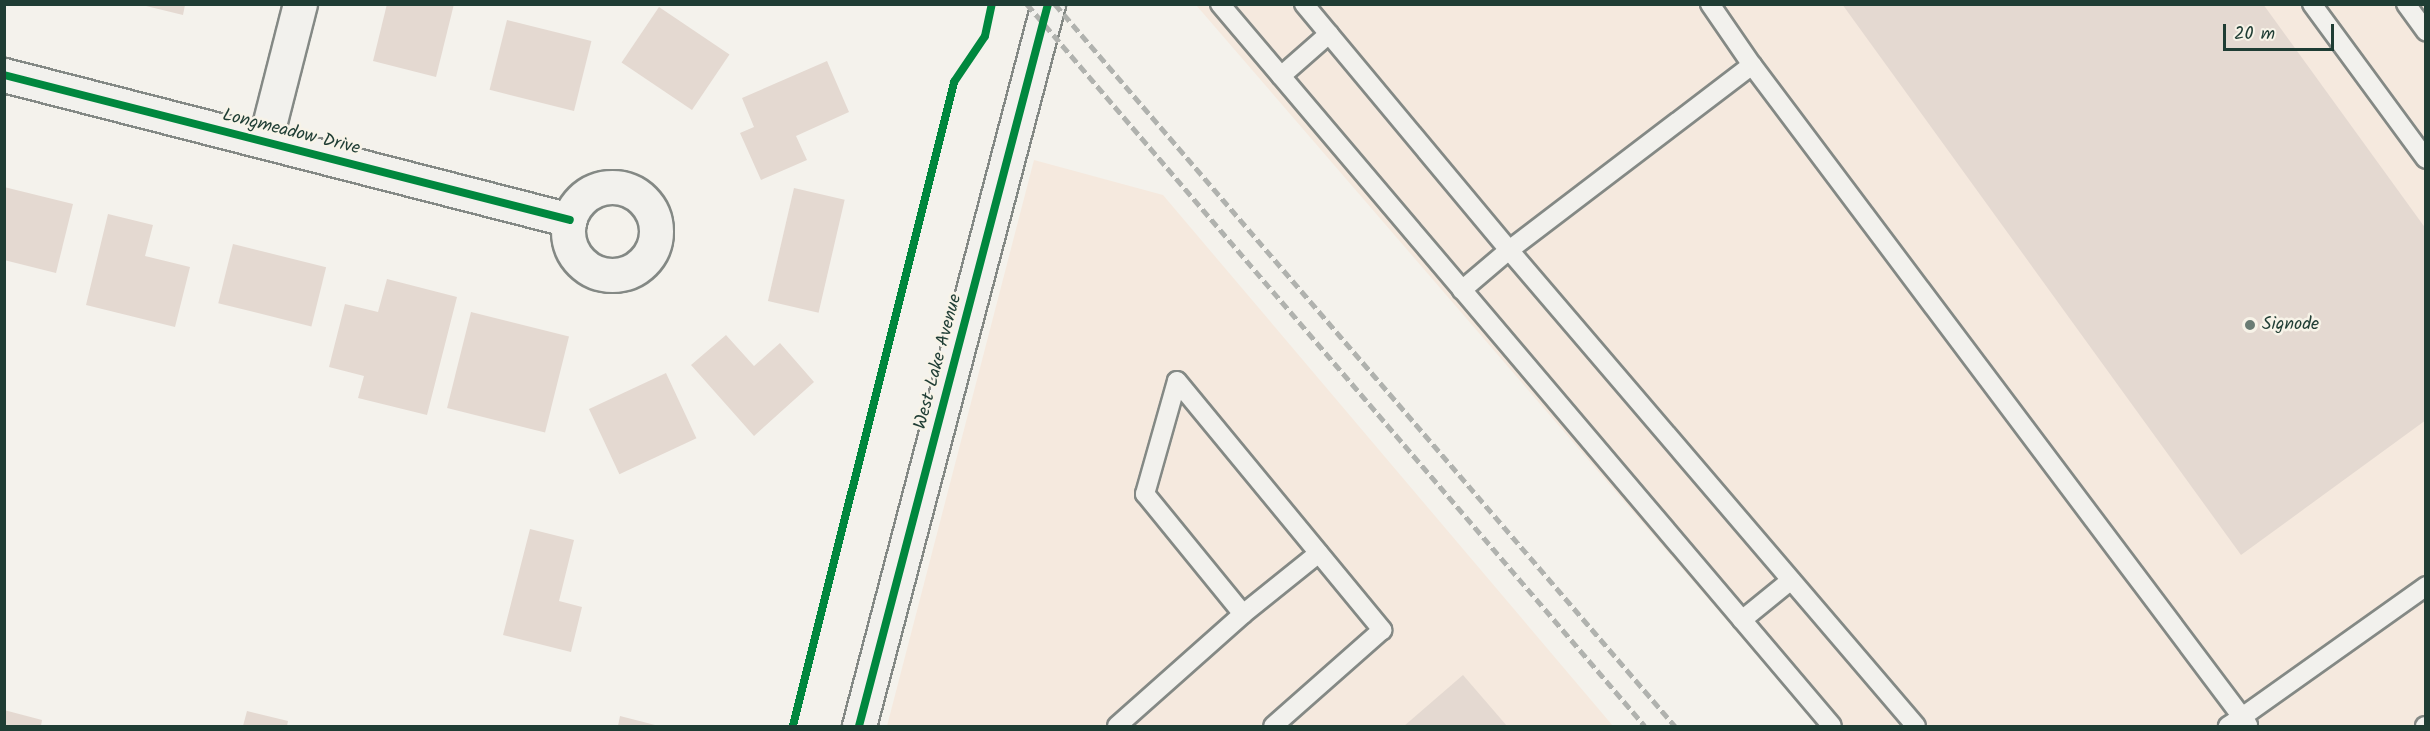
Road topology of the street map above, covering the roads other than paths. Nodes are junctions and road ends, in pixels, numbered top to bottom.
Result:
1 (300, 4) edge
2 (1048, 4) edge
3 (1220, 4) edge
4 (1304, 4) edge
5 (1710, 4) edge
6 (2312, 4) edge
7 (2406, 4) edge
8 (2426, 32) edge
9 (1329, 34) junction
10 (1752, 64) junction
11 (4, 75) edge
12 (1281, 76) junction
13 (264, 141) junction
14 (2426, 159) edge
15 (570, 220) dead end
16 (1509, 250) junction
17 (1462, 290) junction
18 (1319, 553) junction
19 (1791, 580) junction
20 (2426, 586) edge
21 (1243, 614) junction
22 (1742, 620) junction
23 (2240, 723) edge
24 (859, 726) edge
25 (1117, 726) edge
26 (1273, 726) edge
27 (1832, 726) edge
28 (1916, 726) edge

1 - 13 street
2 - 24 street, West Lake Avenue
3 - 12 lane
4 - 9 lane
5 - 10 lane
6 - 14 lane
7 - 8 lane
9 - 12 lane
9 - 16 lane
10 - 16 lane
10 - 23 lane
11 - 13 street, Longmeadow Drive
12 - 17 lane
13 - 15 street, Longmeadow Drive
16 - 17 lane
16 - 19 lane
17 - 22 lane
18 - 21 lane
18 - 21 lane
18 - 26 lane
19 - 22 lane
19 - 28 lane
20 - 23 lane
21 - 25 lane
22 - 27 lane

